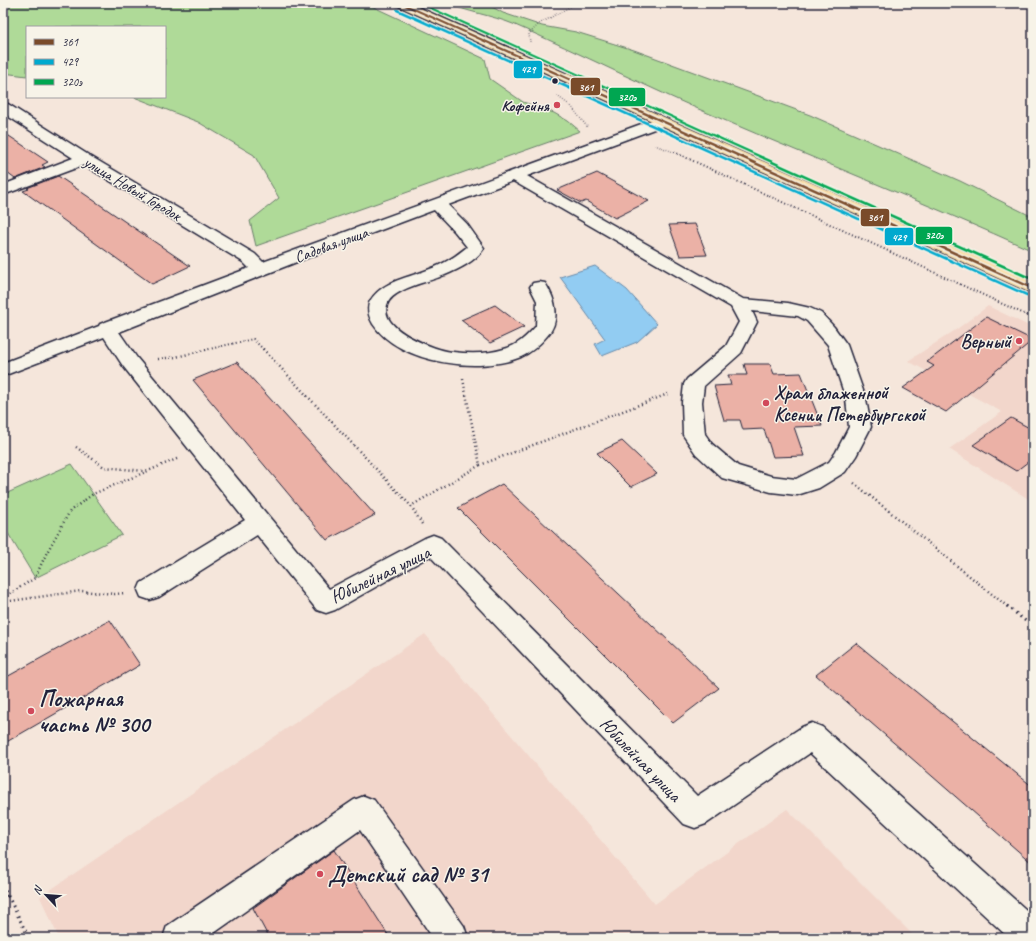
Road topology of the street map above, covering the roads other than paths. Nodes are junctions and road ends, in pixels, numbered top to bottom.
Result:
1 (400, 3) edge
2 (3, 107) edge
3 (660, 122) junction
4 (85, 159) junction
5 (515, 176) junction
6 (3, 190) edge
7 (437, 204) junction
8 (261, 270) junction
9 (538, 287) dead end
10 (1033, 290) edge
11 (739, 304) junction
12 (107, 328) junction
13 (3, 370) edge
14 (260, 522) junction
15 (150, 590) road end
16 (178, 938) edge
17 (452, 938) edge
18 (1033, 938) edge

1 - 3 main road
2 - 4 street, улица Новый Городок
3 - 5 street, Садовая улица
3 - 10 main road
4 - 6 street
4 - 8 street, улица Новый Городок
5 - 7 street, Садовая улица
5 - 11 street
7 - 8 street, Садовая улица
7 - 9 street
8 - 12 street, Садовая улица
11 - 11 street
12 - 13 street, Садовая улица
12 - 14 street, Юбилейная улица
14 - 15 street
14 - 18 street, Юбилейная улица
16 - 17 street

